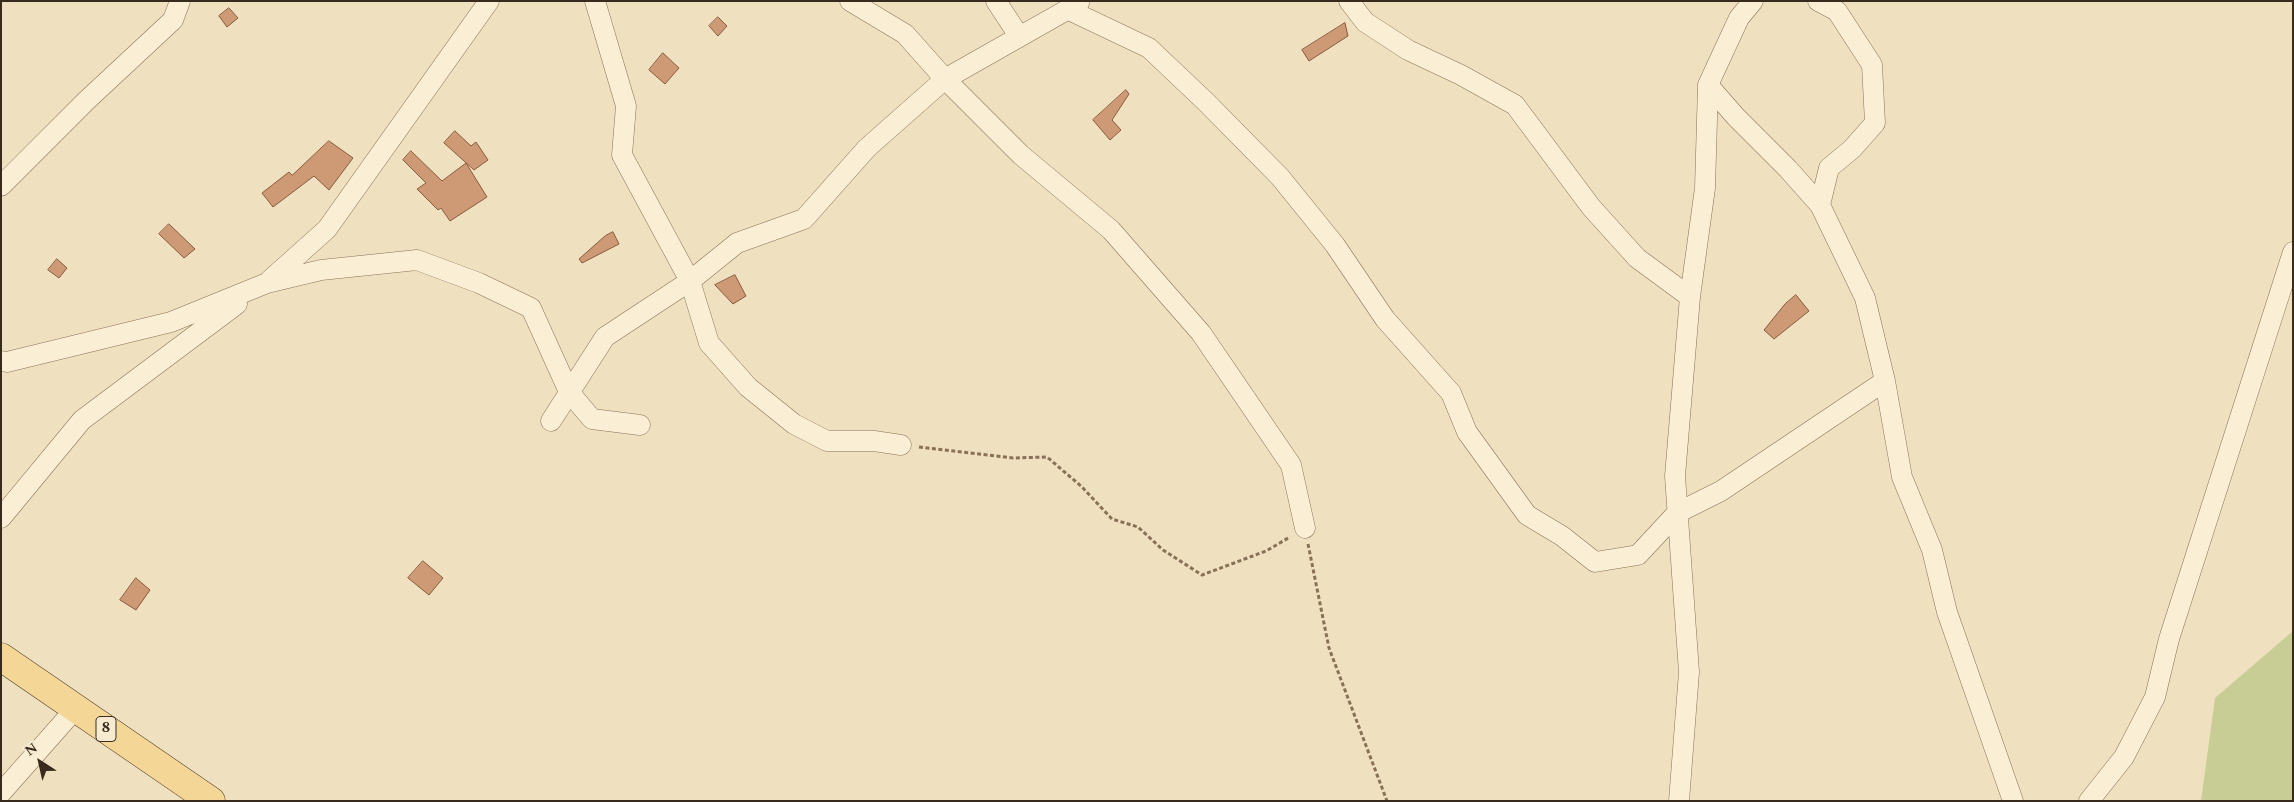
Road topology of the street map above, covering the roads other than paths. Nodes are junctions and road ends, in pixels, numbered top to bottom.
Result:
1 (180, 1) edge
2 (489, 1) edge
3 (595, 1) edge
4 (996, 1) edge
5 (1349, 1) edge
6 (1753, 1) edge
7 (1818, 1) edge
8 (853, 2) edge
9 (1075, 5) edge
10 (1019, 36) junction
11 (946, 79) junction
12 (1708, 86) junction
13 (1, 186) edge
14 (1820, 206) junction
15 (2293, 252) edge
16 (690, 281) junction
17 (267, 283) junction
18 (1690, 297) junction
19 (1, 361) edge
20 (1885, 381) junction
21 (569, 392) junction
22 (551, 421) dead end
23 (640, 425) dead end
24 (901, 445) road end
25 (1677, 513) junction
26 (1, 518) edge
27 (1305, 528) road end
28 (1, 657) edge
29 (76, 708) junction
30 (1, 793) edge
31 (195, 796) edge
32 (1679, 801) edge
33 (2013, 801) edge
34 (2089, 801) edge

1 - 13 street
2 - 17 street
3 - 16 street
4 - 10 street
5 - 18 street
6 - 12 street
7 - 14 street
8 - 11 street
9 - 10 street
9 - 25 street
10 - 11 street
11 - 16 street
11 - 27 street
12 - 14 street
12 - 18 street
14 - 20 street
15 - 34 street
16 - 21 street
16 - 24 street
17 - 19 street
17 - 21 street
17 - 26 street
18 - 25 street
20 - 25 street
20 - 33 street
21 - 22 street
21 - 23 street
25 - 32 street
28 - 29 main road, 8
29 - 30 street
29 - 31 main road, 8

